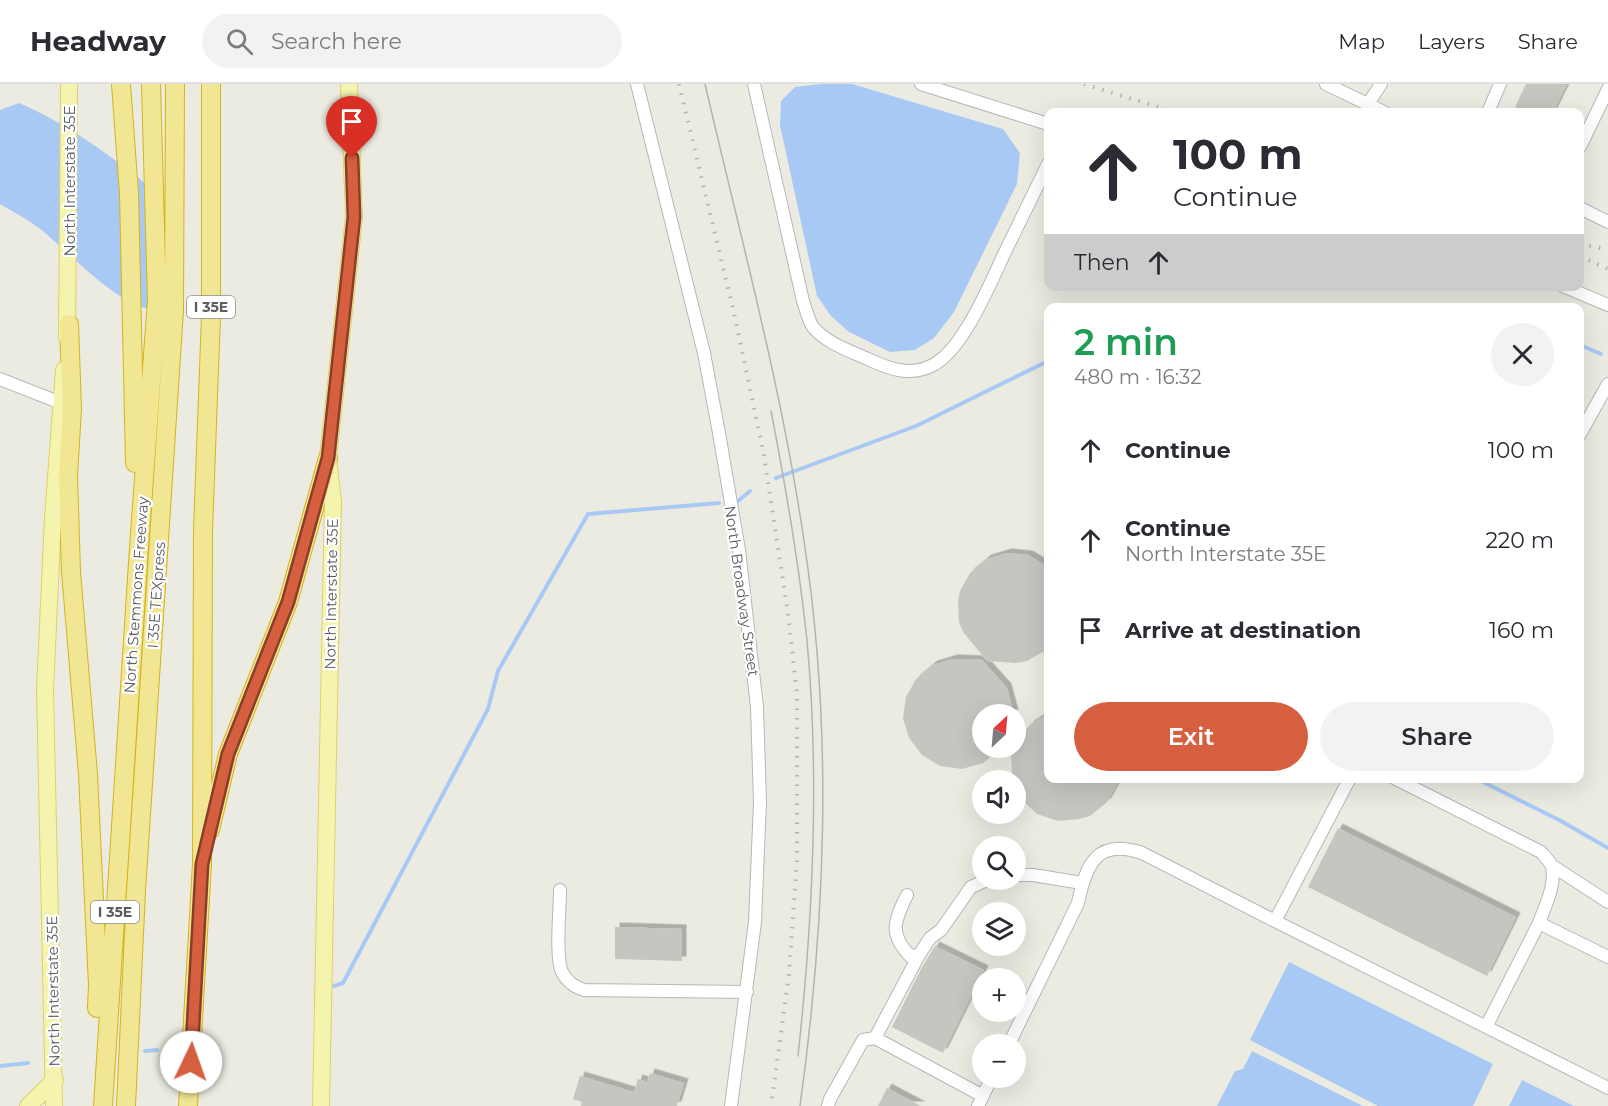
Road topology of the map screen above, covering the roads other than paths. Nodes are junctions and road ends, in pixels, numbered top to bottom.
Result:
1 (69, 84) edge
2 (121, 84) edge
3 (151, 84) edge
4 (175, 84) edge
5 (211, 84) edge
6 (349, 84) edge
7 (637, 84) edge
8 (754, 84) edge
9 (921, 84) edge
10 (1326, 84) edge
11 (1381, 84) edge
12 (1500, 84) edge
13 (1608, 90) edge
14 (1368, 104) junction
15 (1376, 108) edge
16 (1490, 108) edge
17 (1044, 123) edge
18 (1584, 138) edge
19 (1044, 172) edge
20 (1584, 210) edge
21 (1608, 222) edge
22 (1575, 291) edge
23 (1608, 305) edge
24 (69, 324) junction
25 (0, 378) edge
26 (1608, 384) edge
27 (61, 403) junction
28 (1603, 403) edge
29 (1584, 429) edge
30 (328, 458) junction
31 (139, 547) junction
32 (1347, 783) edge
33 (1411, 783) edge
34 (202, 864) junction
35 (1551, 865) junction
36 (1026, 875) edge
37 (1082, 883) junction
38 (972, 887) edge
39 (560, 890) dead end
40 (908, 895) dead end
41 (1608, 902) edge
42 (1275, 921) junction
43 (1539, 923) junction
44 (919, 955) junction
45 (1608, 957) edge
46 (747, 992) junction
47 (1486, 1027) junction
48 (1014, 1034) edge
49 (875, 1038) junction
50 (55, 1080) junction
51 (1608, 1088) edge
52 (980, 1101) edge
53 (28, 1106) edge
54 (54, 1106) edge
55 (102, 1106) edge
56 (126, 1106) edge
57 (188, 1106) edge
58 (321, 1106) edge
59 (731, 1106) edge
60 (828, 1106) edge

1 - 24 main road, North Interstate 35E
2 - 31 highway
3 - 31 highway, North Stemmons Freeway / I 35E
4 - 56 highway, I 35E TEXpress
5 - 34 highway, I 35E
6 - 30 main road, North Interstate 35E
7 - 46 street, North Broadway Street
8 - 19 street
9 - 17 street
10 - 14 street
11 - 14 street
12 - 16 street
13 - 18 street
14 - 15 street
20 - 21 street
22 - 23 street
24 - 27 main road, North Interstate 35E
24 - 55 highway
25 - 27 street
26 - 28 street
27 - 50 main road, North Interstate 35E
28 - 29 street
30 - 34 highway
30 - 58 main road, North Interstate 35E
31 - 55 highway, North Stemmons Freeway / I 35E
32 - 42 street
33 - 35 street
34 - 57 highway, I 35E
35 - 41 street
35 - 43 street
36 - 37 street
37 - 42 street
37 - 48 street
38 - 44 street
39 - 46 street
40 - 44 street
42 - 47 street
43 - 45 street
43 - 47 street
44 - 49 street
46 - 59 street, North Broadway Street
47 - 51 street
49 - 52 street
49 - 60 street
50 - 53 main road
50 - 54 main road, North Interstate 35E

